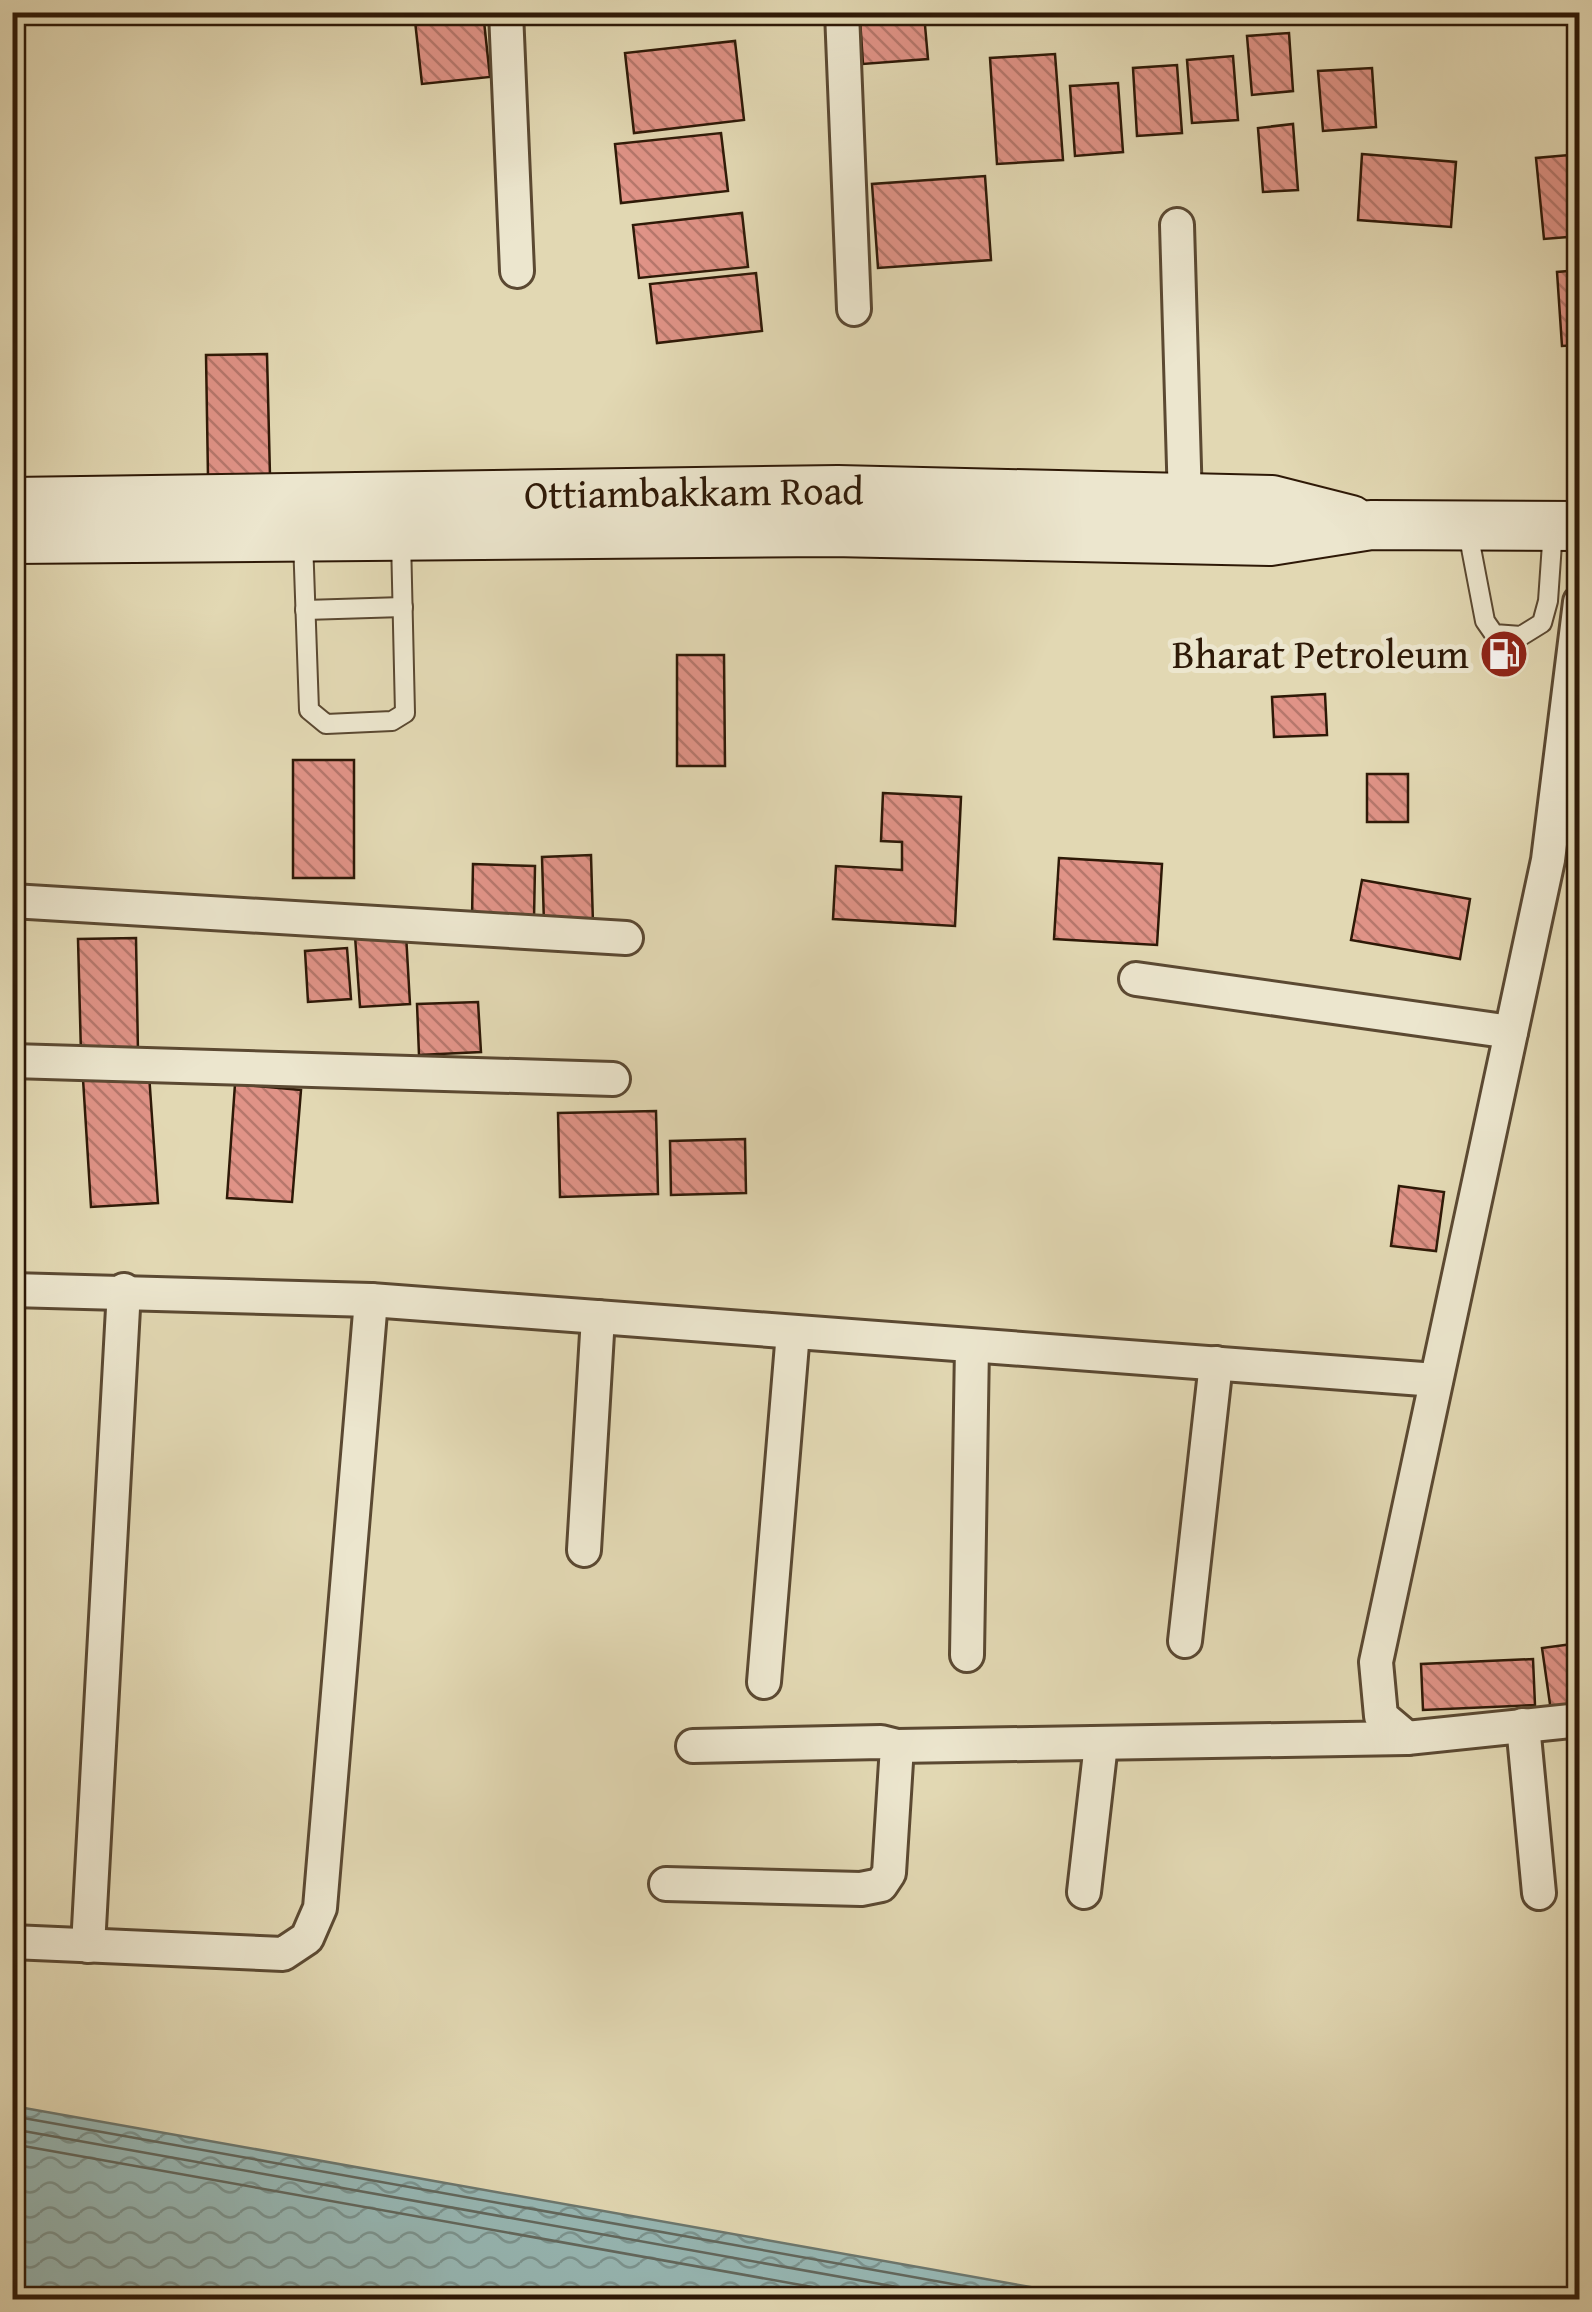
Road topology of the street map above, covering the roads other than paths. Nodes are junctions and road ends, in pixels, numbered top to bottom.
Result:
1 (506, 12) edge
2 (842, 12) edge
3 (1177, 226) dead end
4 (517, 271) dead end
5 (854, 308) dead end
6 (1185, 501) junction
7 (12, 502) edge
8 (1372, 525) junction
9 (1467, 526) junction
10 (1566, 527) edge
11 (401, 534) junction
12 (303, 535) junction
13 (12, 539) edge
14 (1580, 602) edge
15 (403, 606) junction
16 (305, 610) junction
17 (1566, 820) edge
18 (12, 901) edge
19 (626, 938) dead end
20 (1136, 980) dead end
21 (1511, 1032) junction
22 (12, 1062) edge
23 (613, 1079) dead end
24 (12, 1290) edge
25 (124, 1290) junction
26 (371, 1300) junction
27 (598, 1318) junction
28 (793, 1332) junction
29 (972, 1346) junction
30 (1216, 1364) junction
31 (1436, 1380) junction
32 (584, 1550) dead end
33 (1184, 1641) dead end
34 (967, 1655) dead end
35 (764, 1682) dead end
36 (1580, 1720) edge
37 (1523, 1726) junction
38 (1407, 1738) junction
39 (1101, 1744) junction
40 (693, 1746) dead end
41 (898, 1746) junction
42 (666, 1884) dead end
43 (1084, 1892) dead end
44 (1538, 1892) dead end
45 (12, 1942) edge
46 (88, 1946) junction

1 - 4 street
2 - 5 street
3 - 6 street
6 - 7 street, Ottiambakkam Road
6 - 8 street, Ottiambakkam Road
8 - 9 street, Ottiambakkam Road
8 - 11 street, Ottiambakkam Road
9 - 10 street, Ottiambakkam Road
9 - 10 lane
11 - 12 street, Ottiambakkam Road
11 - 15 lane
12 - 13 street, Ottiambakkam Road
12 - 16 lane
14 - 17 street
15 - 16 lane
15 - 16 lane
17 - 21 street
18 - 19 street
20 - 21 street
21 - 31 street
22 - 23 street
24 - 25 street
25 - 26 street
25 - 46 street
26 - 27 street
26 - 46 street
27 - 28 street
27 - 32 street
28 - 29 street
28 - 35 street
29 - 30 street
29 - 34 street
30 - 31 street
30 - 33 street
31 - 38 street
36 - 37 street
37 - 38 street
37 - 44 street
38 - 39 street
39 - 41 street
39 - 43 street
40 - 41 street
41 - 42 street
45 - 46 street

